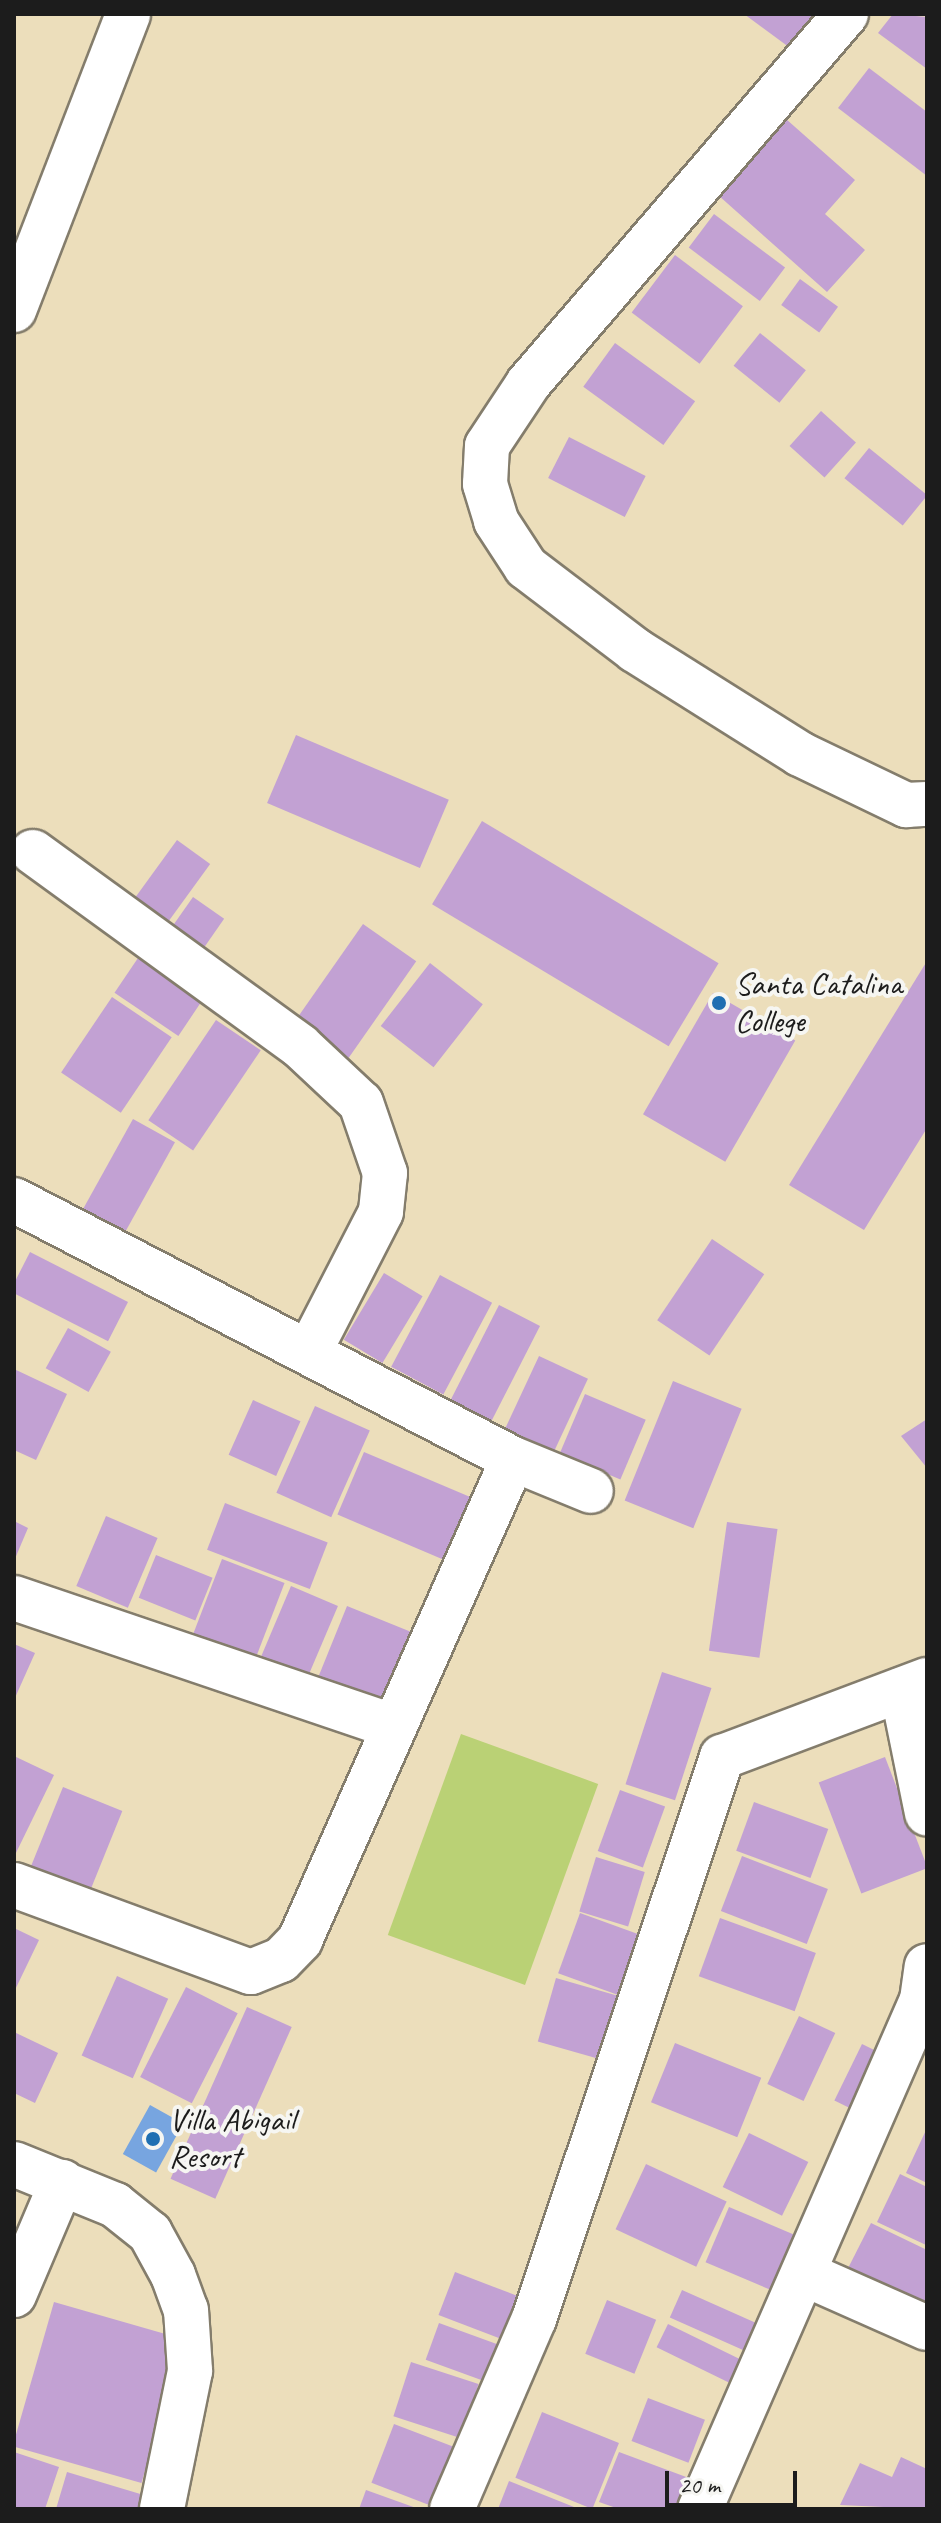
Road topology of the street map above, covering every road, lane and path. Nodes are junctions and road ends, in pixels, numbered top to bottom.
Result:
1 (128, 14) edge
2 (846, 14) edge
3 (14, 310) edge
4 (927, 804) edge
5 (33, 852) dead end
6 (14, 1200) edge
7 (309, 1352) junction
8 (513, 1459) junction
9 (591, 1491) dead end
10 (14, 1598) edge
11 (915, 1685) edge
12 (390, 1725) junction
13 (927, 1813) edge
14 (14, 1885) edge
15 (927, 1966) edge
16 (14, 2164) edge
17 (62, 2182) junction
18 (805, 2274) junction
19 (14, 2295) edge
20 (927, 2328) edge
21 (162, 2509) edge
22 (452, 2509) edge
23 (700, 2509) edge

1 - 3 street
2 - 4 street
5 - 7 street
6 - 7 street
7 - 8 street
8 - 9 street
8 - 12 street
10 - 12 street
11 - 13 street
11 - 22 street
12 - 14 street
15 - 18 street
16 - 17 street
17 - 19 street
17 - 21 street
18 - 20 street
18 - 23 street

